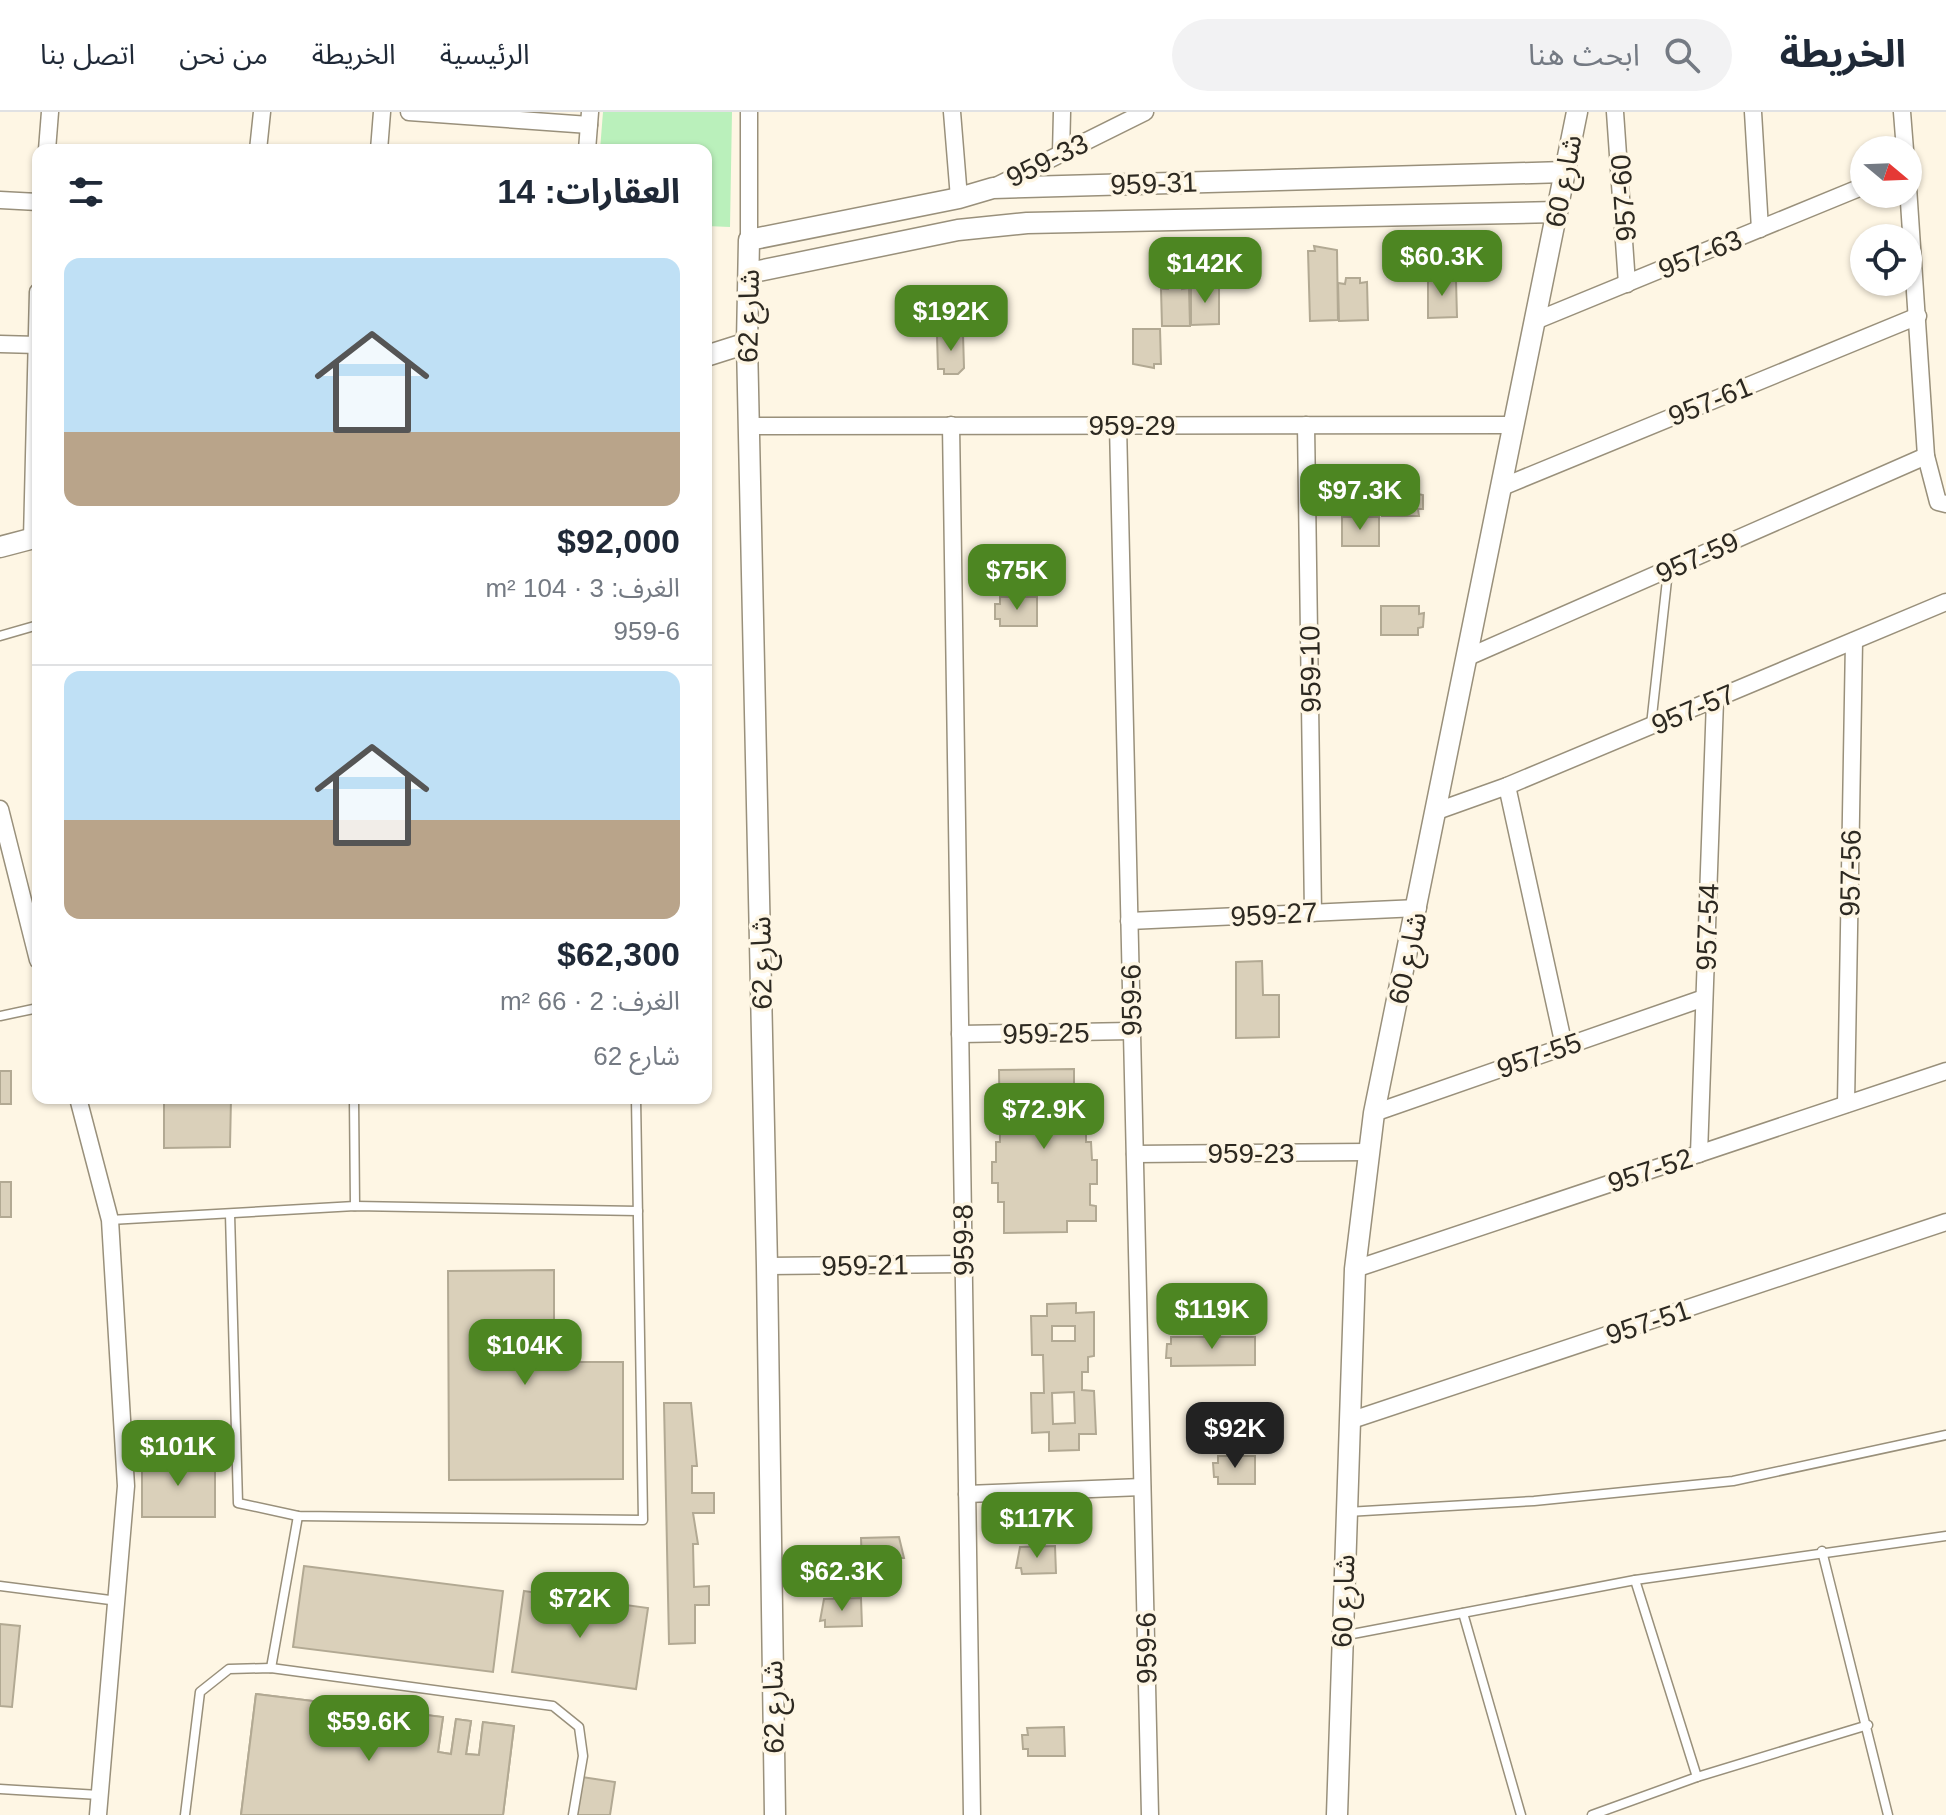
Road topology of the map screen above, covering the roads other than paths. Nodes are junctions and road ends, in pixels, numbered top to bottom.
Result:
1 (50, 112) edge
2 (262, 112) edge
3 (382, 112) edge
4 (409, 112) edge
5 (749, 112) edge
6 (952, 112) edge
7 (1062, 112) edge
8 (1145, 112) edge
9 (1577, 112) edge
10 (1615, 112) edge
11 (1753, 112) edge
12 (1902, 112) edge
13 (589, 118) edge
14 (1904, 136) edge
15 (47, 144) edge
16 (259, 144) edge
17 (379, 144) edge
18 (587, 144) edge
19 (1061, 154) junction
20 (1565, 172) junction
21 (993, 188) junction
22 (1850, 192) edge
23 (959, 198) junction
24 (0, 200) edge
25 (32, 202) edge
26 (1910, 208) edge
27 (1557, 212) junction
28 (1760, 229) junction
29 (749, 240) junction
30 (749, 273) junction
31 (1627, 284) junction
32 (1918, 316) junction
33 (1535, 321) junction
34 (747, 343) junction
35 (0, 344) edge
36 (32, 345) edge
37 (712, 350) edge
38 (951, 425) junction
39 (1118, 425) junction
40 (1306, 425) junction
41 (1514, 425) junction
42 (749, 426) junction
43 (1926, 456) junction
44 (1502, 487) junction
45 (1946, 504) edge
46 (32, 539) edge
47 (0, 547) edge
48 (1668, 571) junction
49 (1946, 602) edge
50 (32, 627) edge
51 (0, 636) edge
52 (1854, 641) junction
53 (1468, 657) junction
54 (1715, 700) junction
55 (1651, 726) junction
56 (1507, 786) junction
57 (0, 809) edge
58 (1437, 811) junction
59 (1418, 908) junction
60 (1313, 913) junction
61 (1129, 921) junction
62 (32, 936) edge
63 (1704, 998) junction
64 (32, 1009) edge
65 (0, 1016) edge
66 (1132, 1031) junction
67 (960, 1034) junction
68 (1564, 1046) junction
69 (1946, 1071) edge
70 (80, 1104) edge
71 (354, 1104) edge
72 (636, 1104) edge
73 (1846, 1104) junction
74 (1374, 1113) junction
75 (1368, 1152) junction
76 (1135, 1154) junction
77 (1699, 1154) junction
78 (355, 1206) junction
79 (638, 1211) junction
80 (230, 1214) junction
81 (110, 1220) junction
82 (1946, 1222) edge
83 (963, 1264) junction
84 (767, 1266) junction
85 (1355, 1269) junction
86 (1349, 1421) junction
87 (1946, 1435) edge
88 (1142, 1487) junction
89 (967, 1494) junction
90 (1346, 1512) junction
91 (298, 1516) junction
92 (1946, 1536) edge
93 (1822, 1551) junction
94 (1635, 1580) junction
95 (0, 1586) edge
96 (119, 1601) junction
97 (1463, 1613) junction
98 (1341, 1636) junction
99 (271, 1668) junction
100 (1868, 1725) junction
101 (1697, 1777) junction
102 (0, 1789) edge
103 (101, 1795) junction
104 (98, 1815) edge
105 (185, 1815) edge
106 (573, 1815) edge
107 (775, 1815) edge
108 (972, 1815) edge
109 (1150, 1815) edge
110 (1337, 1815) edge
111 (1521, 1815) edge
112 (1592, 1815) edge
113 (1888, 1815) edge

1 - 15 street
2 - 16 street
3 - 17 street
4 - 13 street
5 - 29 street, شارع 62
6 - 23 street
7 - 19 street
8 - 19 street, 959-33
9 - 20 street, شارع 60
10 - 31 street, 957-60
11 - 28 street
12 - 14 street
13 - 18 street
19 - 21 street, 959-33
20 - 21 street, 959-31
20 - 27 street, شارع 60
21 - 23 street, 959-31
22 - 28 street, 957-63
23 - 29 street, 959-31
24 - 25 street
26 - 32 street
27 - 30 street, 959-31
27 - 33 street, شارع 60
28 - 31 street, 957-63
29 - 30 street, شارع 62
30 - 34 street, شارع 62
31 - 33 street, 957-63
32 - 43 street
32 - 44 street, 957-61
33 - 41 street, شارع 60
34 - 37 street
34 - 42 street, شارع 62
35 - 36 street
38 - 39 street, 959-29
38 - 42 street, 959-29
38 - 67 street, 959-8
39 - 40 street, 959-29
39 - 61 street, 959-6
40 - 41 street, 959-29
40 - 60 street, 959-10
41 - 44 street, شارع 60
42 - 84 street, شارع 62
43 - 45 street
43 - 48 street, 957-59
44 - 53 street, شارع 60
46 - 47 street
48 - 53 street, 957-59
48 - 55 lane
49 - 52 street, 957-57
50 - 51 lane
52 - 54 street, 957-57
52 - 73 street, 957-56
53 - 58 street, شارع 60
54 - 55 street, 957-57
54 - 63 street, 957-54
55 - 56 street, 957-57
56 - 58 street, 957-57
56 - 68 street
57 - 62 street
58 - 59 street, شارع 60
59 - 60 street, 959-27
59 - 74 street, شارع 60
60 - 61 street, 959-27
61 - 66 street, 959-6
63 - 68 street, 957-55
63 - 77 street, 957-54
64 - 65 lane
66 - 67 street, 959-25
66 - 76 street, 959-6
67 - 83 street, 959-8
68 - 74 street, 957-55
69 - 73 street, 957-52
70 - 81 street
71 - 78 lane
72 - 79 lane
73 - 77 street, 957-52
74 - 75 street, شارع 60
75 - 76 street, 959-23
75 - 85 street, شارع 60
76 - 88 street, 959-6
77 - 85 street, 957-52
78 - 79 lane
78 - 80 lane
79 - 91 lane
80 - 81 lane
80 - 91 lane
81 - 96 street
82 - 86 street, 957-51
83 - 84 street, 959-21
83 - 89 street, 959-8
84 - 107 street, شارع 62
85 - 86 street, شارع 60
86 - 90 street, شارع 60
87 - 90 lane
88 - 89 street
88 - 109 street, 959-6
89 - 108 street, 959-8
90 - 98 street, شارع 60
91 - 99 lane
92 - 93 lane
93 - 94 lane
93 - 100 lane
94 - 97 lane
94 - 101 lane
95 - 96 lane
96 - 103 street
97 - 98 lane
97 - 111 lane
98 - 110 street, شارع 60
99 - 105 lane
99 - 106 lane
100 - 101 lane
100 - 113 lane
101 - 112 lane
102 - 103 lane
103 - 104 street

